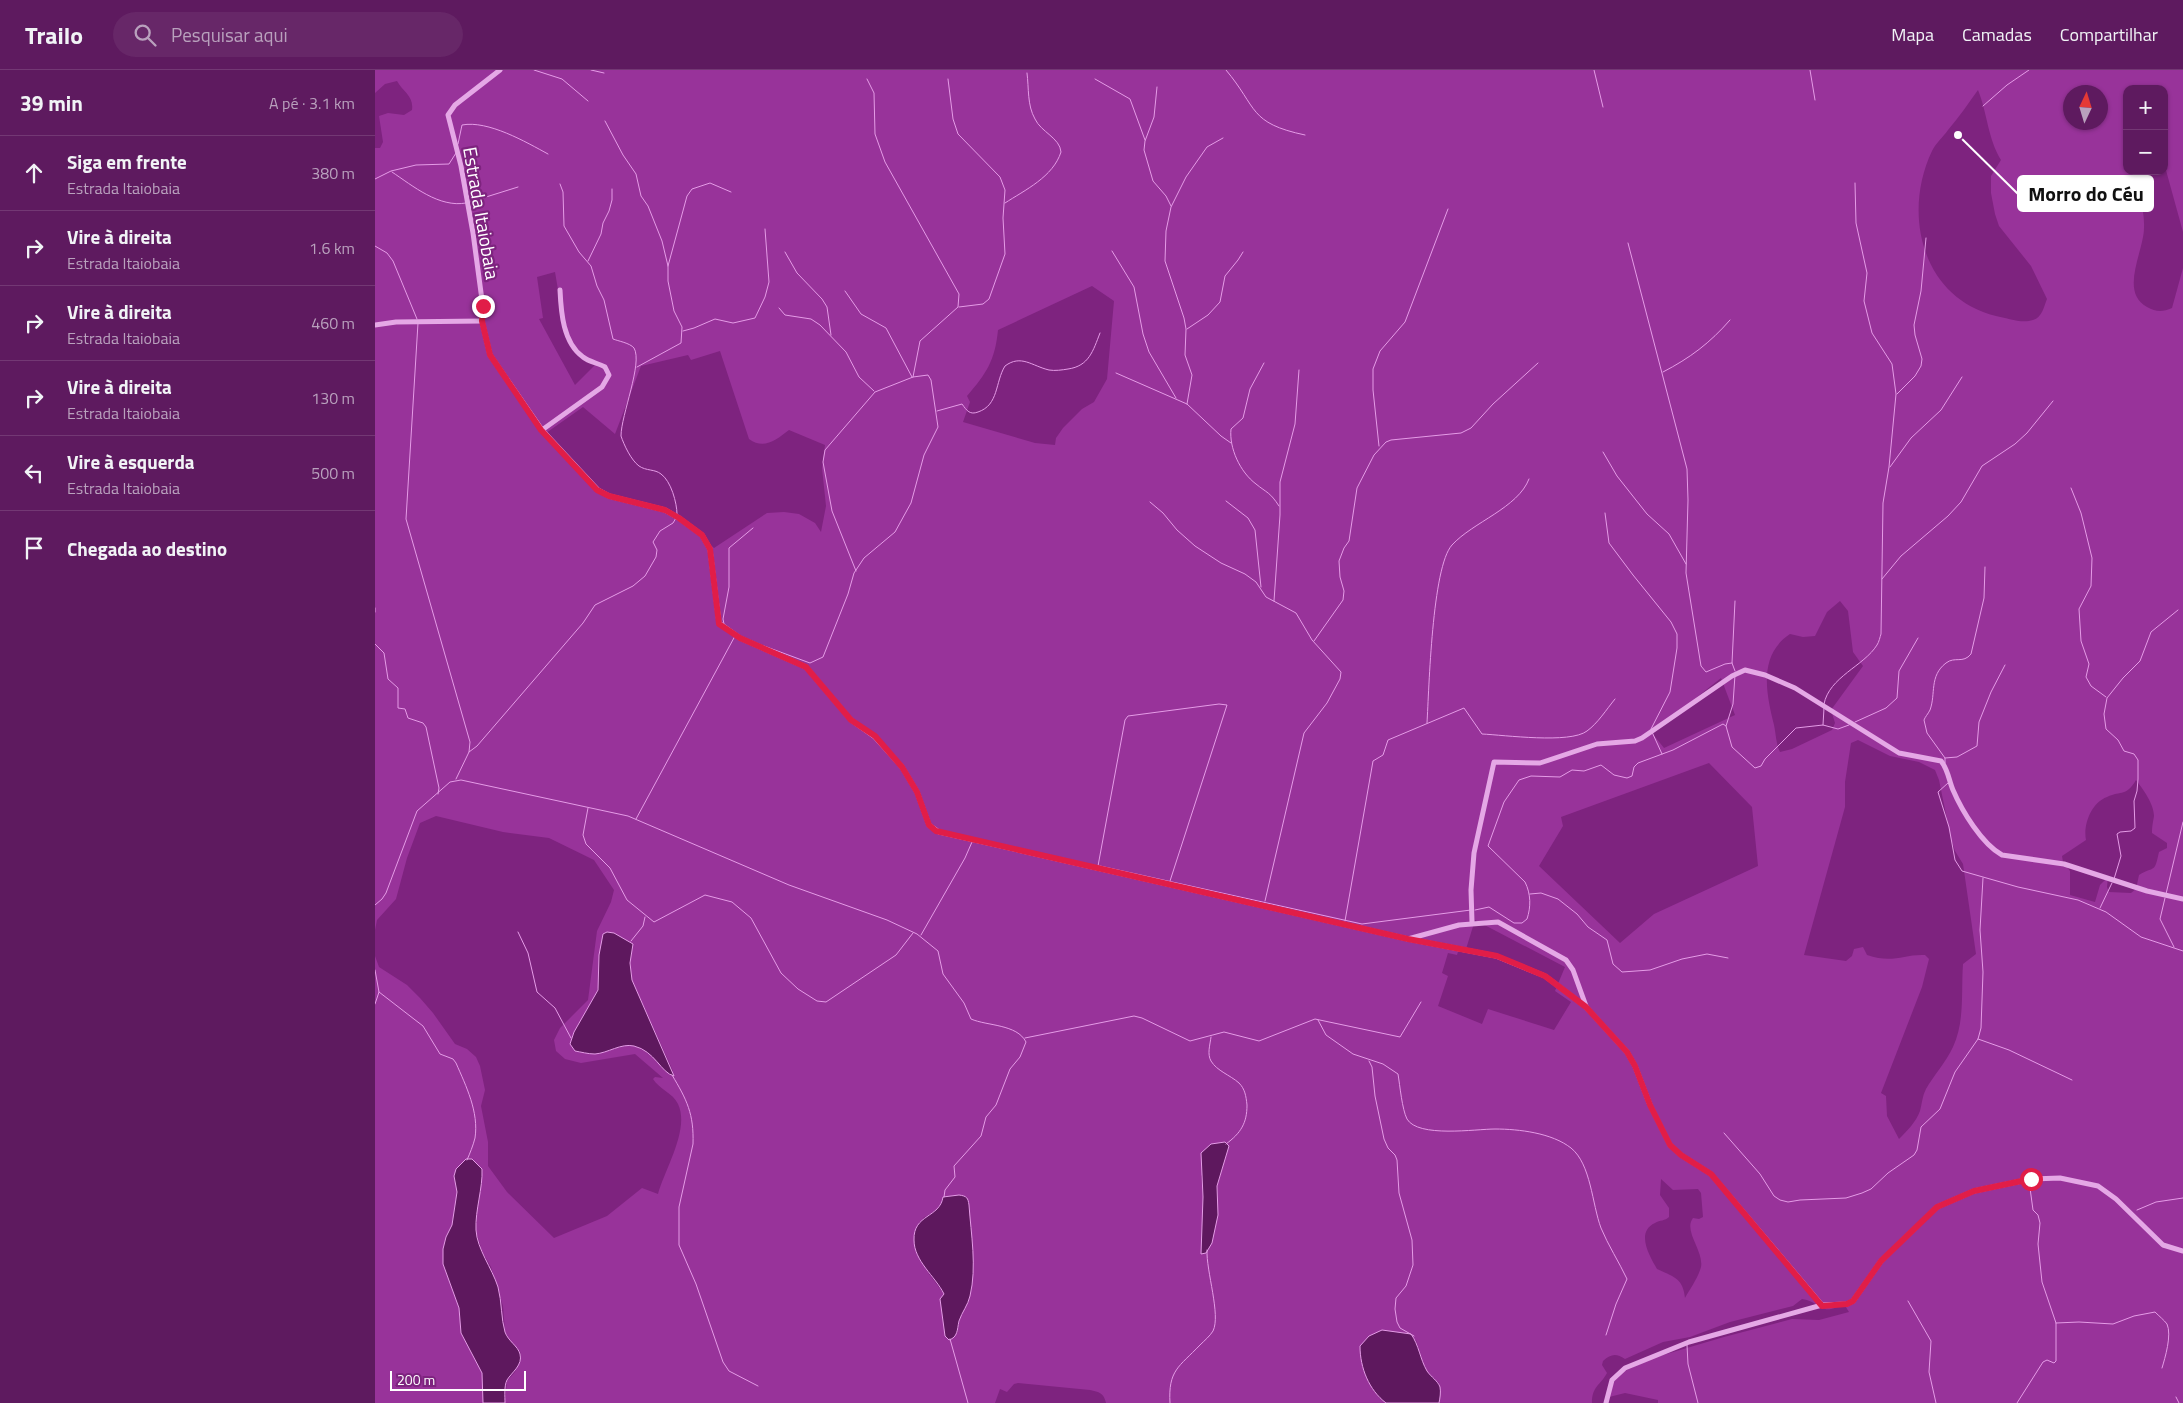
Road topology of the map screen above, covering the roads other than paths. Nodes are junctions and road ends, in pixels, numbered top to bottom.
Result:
1 (500, 70) edge
2 (560, 290) dead end
3 (482, 321) junction
4 (375, 326) edge
5 (541, 430) junction
6 (2183, 899) edge
7 (1472, 922) junction
8 (1408, 939) junction
9 (1586, 1007) junction
10 (2183, 1251) edge
11 (1822, 1306) junction
12 (1606, 1403) edge

1 - 3 street, Estrada Itaiobaia
2 - 5 street
3 - 4 street
3 - 5 street, Estrada Itaiobaia
5 - 8 street, Estrada Itaiobaia
6 - 7 street
7 - 8 street
7 - 9 street
8 - 9 street, Estrada Itaiobaia
9 - 11 street, Estrada Itaiobaia
10 - 11 street
11 - 12 street

